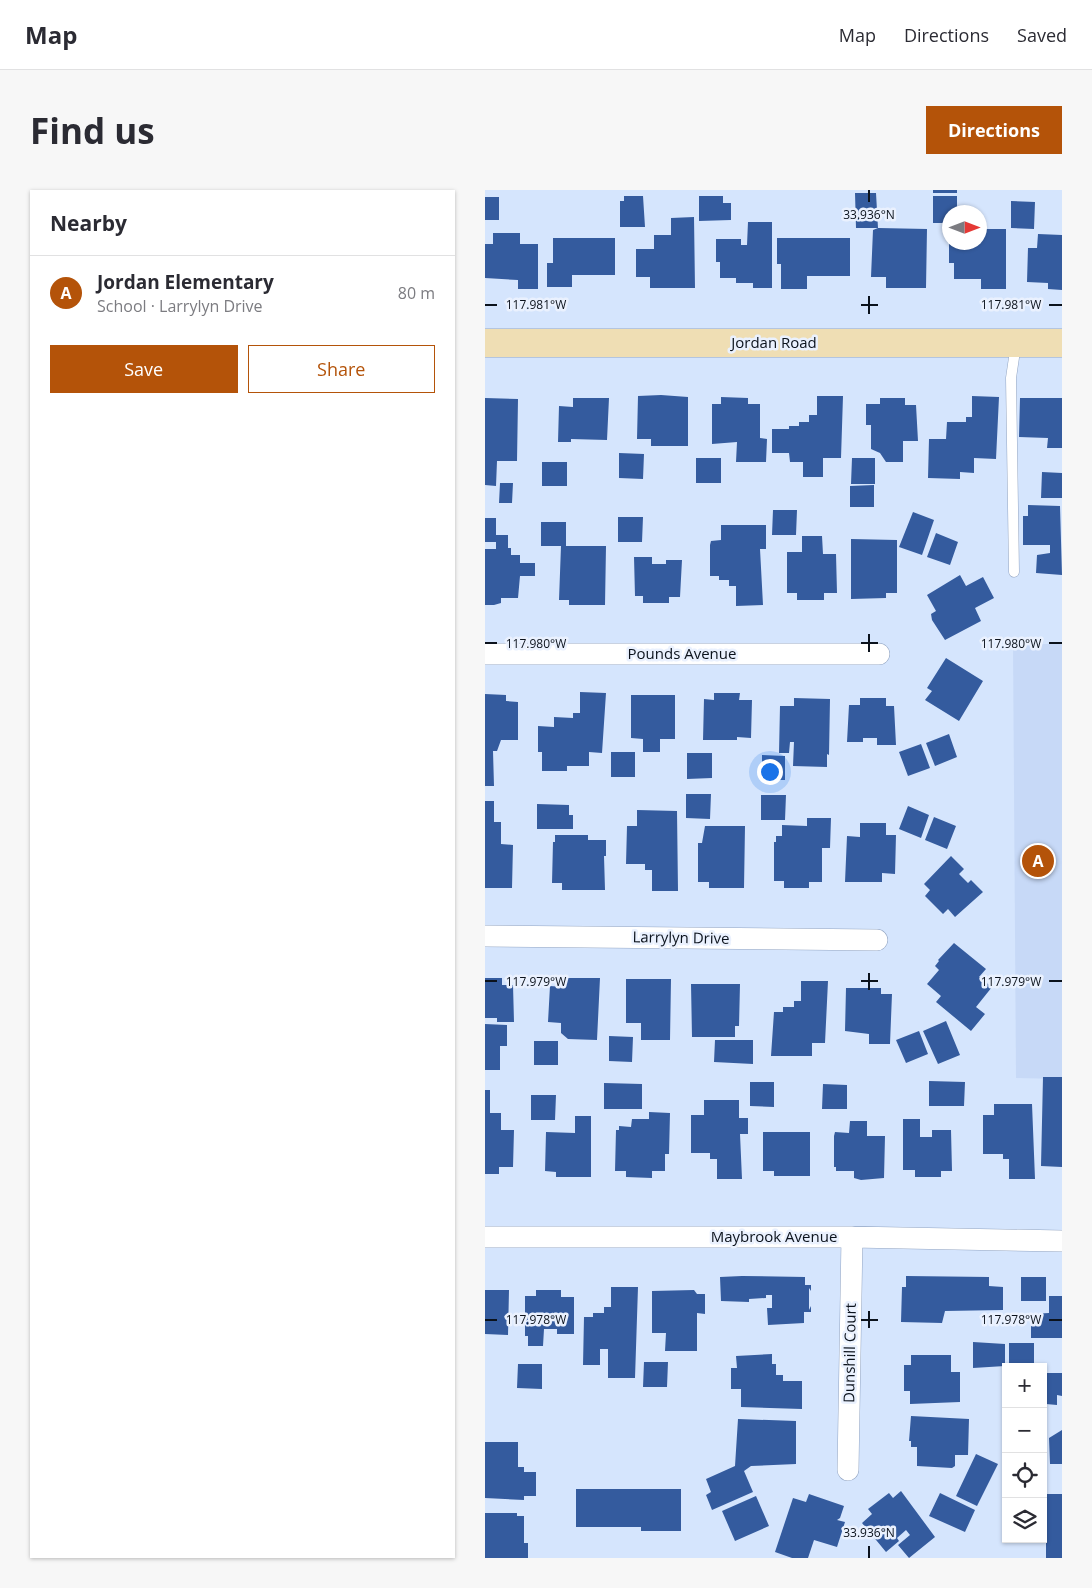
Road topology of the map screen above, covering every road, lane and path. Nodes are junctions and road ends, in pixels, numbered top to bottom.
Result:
1 (485, 343) edge
2 (1016, 343) junction
3 (1062, 344) edge
4 (1014, 572) dead end
5 (485, 654) edge
6 (879, 654) dead end
7 (485, 936) edge
8 (877, 940) dead end
9 (485, 1237) edge
10 (852, 1237) junction
11 (1062, 1241) edge
12 (848, 1470) dead end

1 - 2 street, Jordan Road
2 - 3 street, Jordan Road
2 - 4 lane
5 - 6 street, Pounds Avenue
7 - 8 street, Larrylyn Drive
9 - 10 street, Maybrook Avenue
10 - 11 street, Maybrook Avenue
10 - 12 street, Dunshill Court

